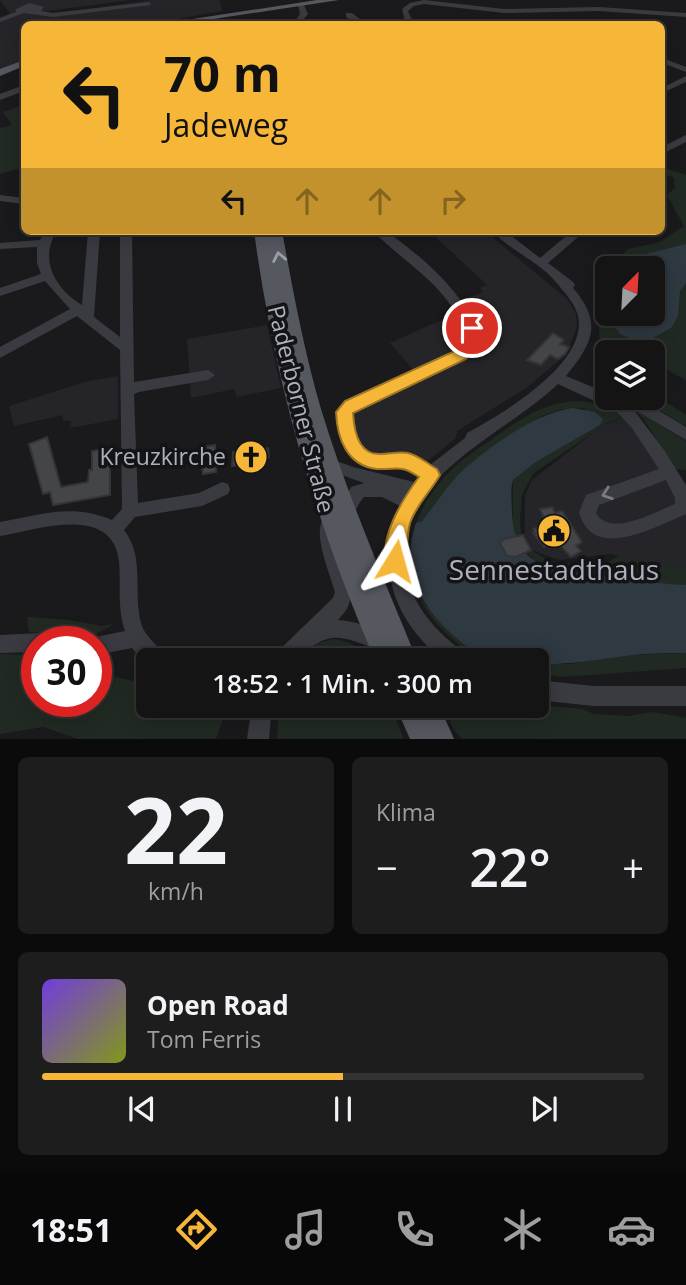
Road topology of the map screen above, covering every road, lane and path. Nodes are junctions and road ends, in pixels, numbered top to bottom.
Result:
1 (231, 0) edge
2 (240, 0) edge
3 (335, 0) edge
4 (414, 1) edge
5 (436, 2) edge
6 (149, 4) dead end
7 (301, 5) junction
8 (238, 13) junction
9 (349, 15) dead end
10 (686, 15) edge
11 (0, 20) edge
12 (185, 21) edge
13 (236, 21) edge
14 (242, 21) edge
15 (298, 21) edge
16 (358, 21) edge
17 (412, 21) edge
18 (665, 61) edge
19 (21, 64) edge
20 (686, 70) edge
21 (0, 73) edge
22 (684, 82) edge
23 (21, 89) edge
24 (665, 90) edge
25 (0, 97) edge
26 (686, 138) edge
27 (665, 149) edge
28 (0, 198) edge
29 (21, 201) edge
30 (94, 235) edge
31 (125, 235) edge
32 (262, 235) edge
33 (276, 235) edge
34 (385, 235) edge
35 (503, 235) edge
36 (574, 235) edge
37 (47, 237) edge
38 (0, 246) edge
39 (540, 264) junction
40 (49, 276) junction
41 (0, 292) edge
42 (84, 313) junction
43 (128, 349) junction
44 (0, 352) edge
45 (208, 375) dead end
46 (564, 378) junction
47 (595, 388) edge
48 (127, 392) junction
49 (624, 410) edge
50 (646, 410) edge
51 (686, 434) edge
52 (331, 465) junction
53 (668, 472) junction
54 (431, 475) junction
55 (222, 489) dead end
56 (414, 497) junction
57 (130, 511) junction
58 (337, 516) junction
59 (0, 529) edge
60 (114, 529) junction
61 (310, 635) junction
62 (135, 638) junction
63 (21, 643) edge
64 (112, 643) edge
65 (0, 644) edge
66 (142, 648) edge
67 (296, 648) edge
68 (380, 648) edge
69 (382, 648) edge
70 (399, 648) edge
71 (442, 648) edge
72 (549, 691) edge
73 (686, 696) edge
74 (260, 718) edge
75 (414, 718) edge
76 (431, 718) edge
77 (258, 739) edge
78 (424, 739) edge
79 (441, 739) edge

1 - 8 main road
2 - 8 main road
3 - 7 main road
4 - 5 street
4 - 17 street
5 - 10 street
6 - 11 street
7 - 8 main road
7 - 15 street
8 - 12 main road
8 - 13 main road
8 - 14 main road
9 - 16 street
18 - 20 street
19 - 21 main road
22 - 24 street
23 - 25 street
26 - 27 street
28 - 29 street
30 - 42 street
31 - 43 street
32 - 58 main road, Paderborner Straße
52 -> 33 main road, Paderborner Straße
34 - 54 street
35 - 39 street
36 - 39 street
37 - 38 street
37 - 40 street
39 - 46 street
40 - 41 street
40 - 42 street
42 - 43 street
42 - 44 street
43 - 48 street
45 - 48 street
46 - 47 street
46 - 54 street
48 - 57 street
49 - 53 street
50 - 51 street
52 - 56 street
52 - 58 main road, Paderborner Straße
53 -> 53 street
54 - 56 street
55 - 57 street
56 - 58 street
56 - 71 street
57 - 60 street
58 - 61 street
58 - 69 main road, Paderborner Straße
58 - 70 main road, Paderborner Straße
59 - 60 street
60 - 62 street
61 - 67 street
61 - 68 street
62 - 64 street
62 - 66 street
63 - 65 street
72 - 73 street
74 - 77 street
75 - 78 main road
76 - 79 main road

